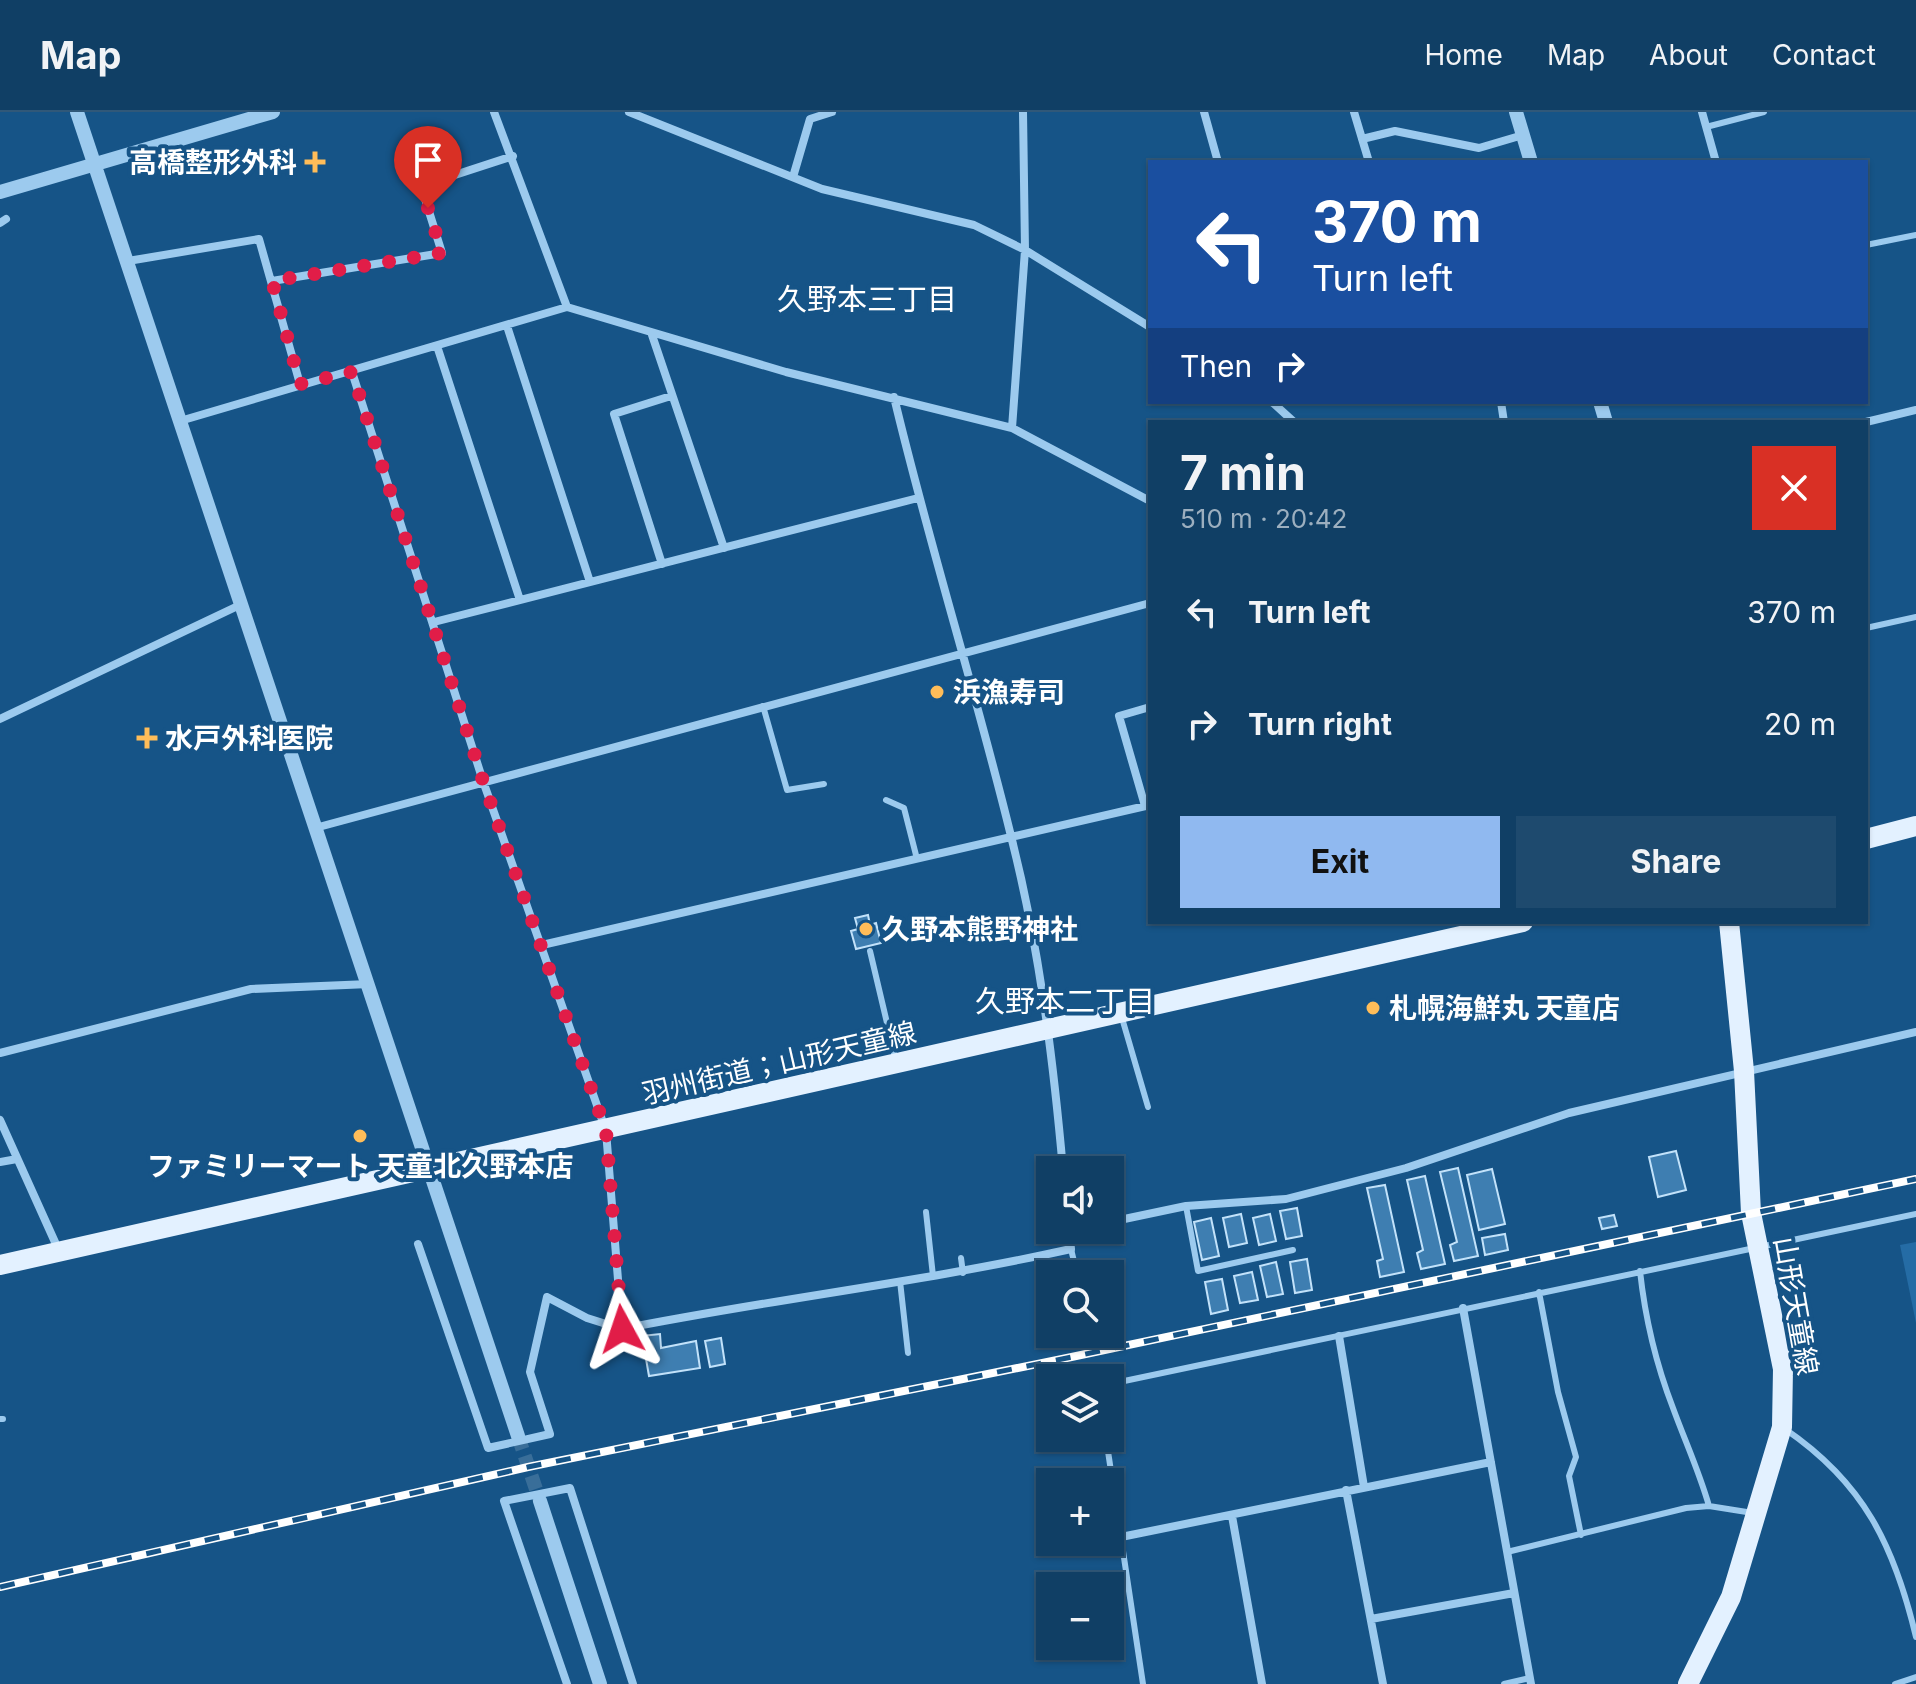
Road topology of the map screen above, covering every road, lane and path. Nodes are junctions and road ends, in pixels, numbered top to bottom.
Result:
1 (77, 112) edge
2 (273, 112) edge
3 (494, 112) edge
4 (629, 112) edge
5 (832, 112) edge
6 (1023, 112) edge
7 (1204, 112) edge
8 (1354, 112) edge
9 (1516, 112) edge
10 (1702, 112) edge
11 (1764, 112) edge
12 (1706, 127) junction
13 (1523, 135) junction
14 (1362, 139) junction
15 (513, 156) junction
16 (1217, 160) edge
17 (1368, 160) edge
18 (1530, 160) edge
19 (1715, 160) edge
20 (94, 163) junction
21 (793, 177) junction
22 (0, 192) edge
23 (1916, 235) edge
24 (1868, 245) edge
25 (1025, 250) junction
26 (128, 261) junction
27 (272, 281) junction
28 (567, 307) junction
29 (507, 326) junction
30 (1148, 326) edge
31 (652, 335) junction
32 (437, 346) junction
33 (352, 372) junction
34 (300, 384) junction
35 (671, 396) junction
36 (894, 397) junction
37 (1274, 404) edge
38 (1916, 410) edge
39 (1292, 420) edge
40 (180, 421) junction
41 (1868, 422) edge
42 (1012, 428) junction
43 (918, 498) junction
44 (1148, 500) edge
45 (724, 548) junction
46 (662, 564) junction
47 (590, 582) junction
48 (520, 600) junction
49 (242, 604) junction
50 (1148, 604) edge
51 (1916, 617) edge
52 (434, 622) junction
53 (1868, 628) edge
54 (962, 654) junction
55 (763, 706) junction
56 (1148, 708) edge
57 (0, 719) edge
58 (483, 781) junction
59 (824, 784) dead end
60 (886, 800) dead end
61 (1148, 806) edge
62 (1916, 826) edge
63 (315, 828) junction
64 (1012, 837) junction
65 (1868, 838) edge
66 (917, 859) junction
67 (1514, 924) edge
68 (1729, 924) edge
69 (542, 945) junction
70 (870, 951) dead end
71 (369, 984) junction
72 (1121, 1014) junction
73 (1050, 1030) junction
74 (1916, 1032) edge
75 (0, 1053) edge
76 (897, 1064) junction
77 (1744, 1071) junction
78 (1148, 1107) dead end
79 (0, 1120) edge
80 (606, 1131) junction
81 (1062, 1156) edge
82 (17, 1159) junction
83 (0, 1162) edge
84 (429, 1171) junction
85 (1186, 1206) junction
86 (926, 1212) dead end
87 (1916, 1214) edge
88 (1124, 1219) edge
89 (418, 1244) dead end
90 (1071, 1244) edge
91 (1756, 1247) junction
92 (1071, 1249) junction
93 (1293, 1250) dead end
94 (59, 1252) junction
95 (961, 1258) dead end
96 (1074, 1260) edge
97 (0, 1265) edge
98 (1640, 1271) junction
99 (963, 1273) junction
100 (933, 1276) junction
101 (900, 1281) junction
102 (1539, 1292) junction
103 (1463, 1308) junction
104 (622, 1329) junction
105 (1339, 1336) junction
106 (908, 1353) dead end
107 (1124, 1381) edge
108 (1782, 1427) junction
109 (518, 1436) tunnel mouth
110 (1491, 1462) junction
111 (1364, 1487) junction
112 (1346, 1490) junction
113 (540, 1501) tunnel mouth
114 (1709, 1506) junction
115 (1756, 1513) junction
116 (1232, 1516) junction
117 (1581, 1535) junction
118 (1124, 1536) edge
119 (1507, 1552) junction
120 (1124, 1556) edge
121 (1514, 1593) junction
122 (1371, 1619) junction
123 (1916, 1637) edge
124 (1916, 1677) edge
125 (1531, 1681) edge
126 (567, 1684) edge
127 (600, 1684) edge
128 (633, 1684) edge
129 (1143, 1684) edge
130 (1262, 1684) edge
131 (1383, 1684) edge
132 (1504, 1684) edge
133 (1688, 1684) edge
134 (1895, 1684) edge

1 - 20 street
2 - 20 street
3 - 15 street
4 - 21 street
5 - 21 street
6 - 25 street
7 - 16 street
8 - 14 street
9 - 13 street
10 - 12 street
11 - 12 lane
12 - 19 street
13 - 14 street
13 - 18 street
14 - 17 street
15 - 27 street
15 - 28 street
20 - 22 street
20 - 26 street
21 - 25 street
23 - 24 lane
25 - 30 street
25 - 42 street
26 - 27 street
26 - 40 street
27 - 34 street
28 - 29 street
28 - 31 street
29 - 32 street
29 - 47 street
31 - 35 street
31 - 36 street
32 - 33 street
32 - 48 street
33 - 34 street
33 - 52 street
34 - 40 street
35 - 45 street
35 - 46 street
36 - 42 street
36 - 43 street
37 - 39 street
38 - 41 street
40 - 49 street
42 - 44 street
43 - 45 street
43 - 54 street
45 - 46 street
46 - 47 street
47 - 48 street
48 - 52 street
49 - 57 street
49 - 63 street
50 - 54 street
51 - 53 lane
52 - 58 street
54 - 55 street
54 - 64 street
55 - 58 street
55 - 59 lane
56 - 61 street
58 - 63 street
58 - 69 street
60 - 66 lane
61 - 64 street
62 - 65 main road
63 - 71 street
64 - 66 street
64 - 73 street
66 - 69 street
67 - 72 main road, 羽州街道；山形天童線
68 - 77 main road, 山形天童線
69 - 80 street
70 - 76 lane
71 - 75 street
71 - 84 street
72 - 73 main road, 羽州街道；山形天童線
72 - 78 lane
73 - 76 main road, 羽州街道；山形天童線
73 - 81 street
74 - 77 street
76 - 80 main road, 羽州街道；山形天童線
77 - 85 street
77 - 91 main road, 山形天童線
79 - 82 street
80 - 84 main road, 羽州街道；山形天童線
80 - 104 street
82 - 83 street
82 - 94 street
84 - 94 main road, 羽州街道；山形天童線
84 - 109 street
85 - 88 street
85 - 93 lane
86 - 100 lane
87 - 91 lane
89 - 104 street
90 - 92 street
91 - 98 lane
91 - 108 main road, 山形天童線
92 - 96 lane
92 - 99 street
94 - 97 main road, 羽州街道；山形天童線
95 - 99 lane
98 - 102 lane
98 - 114 lane
99 - 100 street
100 - 101 street
101 - 104 street
101 - 106 lane
102 - 103 lane
102 - 117 lane
103 - 105 lane
103 - 110 street
105 - 107 lane
105 - 111 street
108 - 115 main road, 山形天童線
108 - 123 lane
110 - 111 street
110 - 119 street
111 - 112 street
112 - 116 street
112 - 122 street
113 - 127 street
114 - 115 lane
114 - 117 lane
115 - 133 main road, 山形天童線
116 - 118 street
116 - 130 street
117 - 119 lane
119 - 121 street
120 - 129 lane
121 - 122 street
121 - 125 street
122 - 131 street
124 - 134 lane
125 - 132 lane
126 - 128 street

